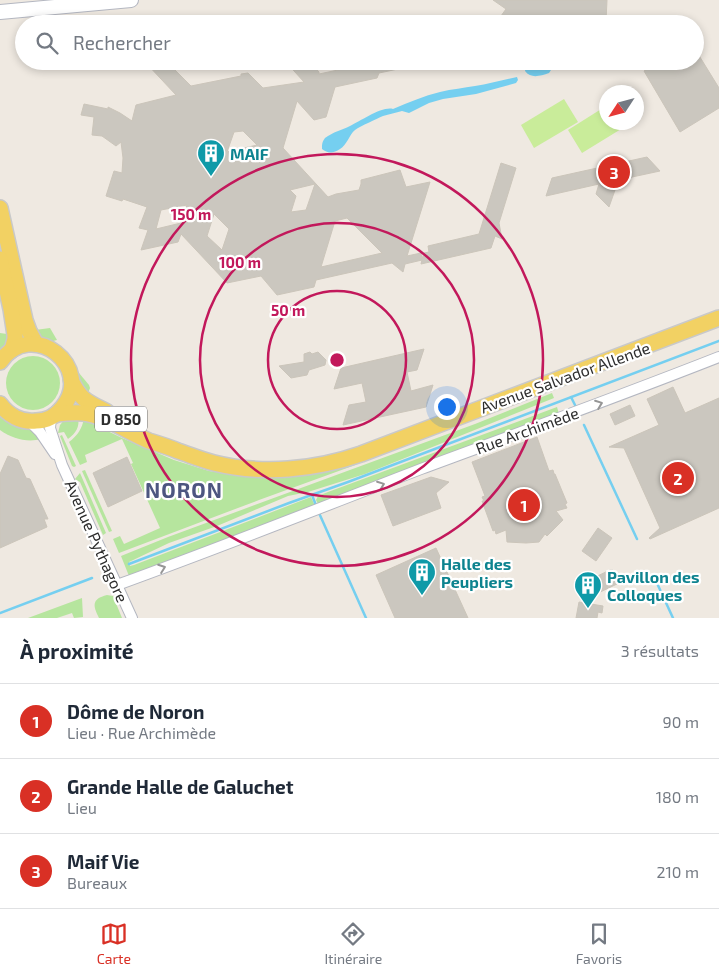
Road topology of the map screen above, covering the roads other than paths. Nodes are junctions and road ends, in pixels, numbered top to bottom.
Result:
1 (131, 0) edge
2 (0, 12) edge
3 (0, 208) edge
4 (0, 259) edge
5 (719, 318) edge
6 (36, 344) junction
7 (12, 350) junction
8 (719, 357) edge
9 (0, 362) edge
10 (71, 380) junction
11 (2, 409) edge
12 (53, 416) junction
13 (30, 422) junction
14 (179, 451) junction
15 (62, 465) junction
16 (116, 585) junction
17 (132, 618) edge

1 - 2 main road
3 - 6 main road
4 - 7 main road
5 - 14 main road, Avenue Salvador Allende / D 850
6 - 7 main road
6 - 10 main road, Avenue Salvador Allende
7 - 9 main road
16 -> 8 street, Rue Archimède
10 - 12 main road
10 - 14 main road, Avenue Salvador Allende / D 850
11 - 13 main road
12 - 13 main road, Avenue Salvador Allende
12 - 14 main road, Avenue Salvador Allende / D 850
12 - 15 street, Avenue Pythagore
13 - 15 street, Avenue Pythagore
15 - 16 street, Avenue Pythagore
16 - 17 street, Avenue Pythagore

